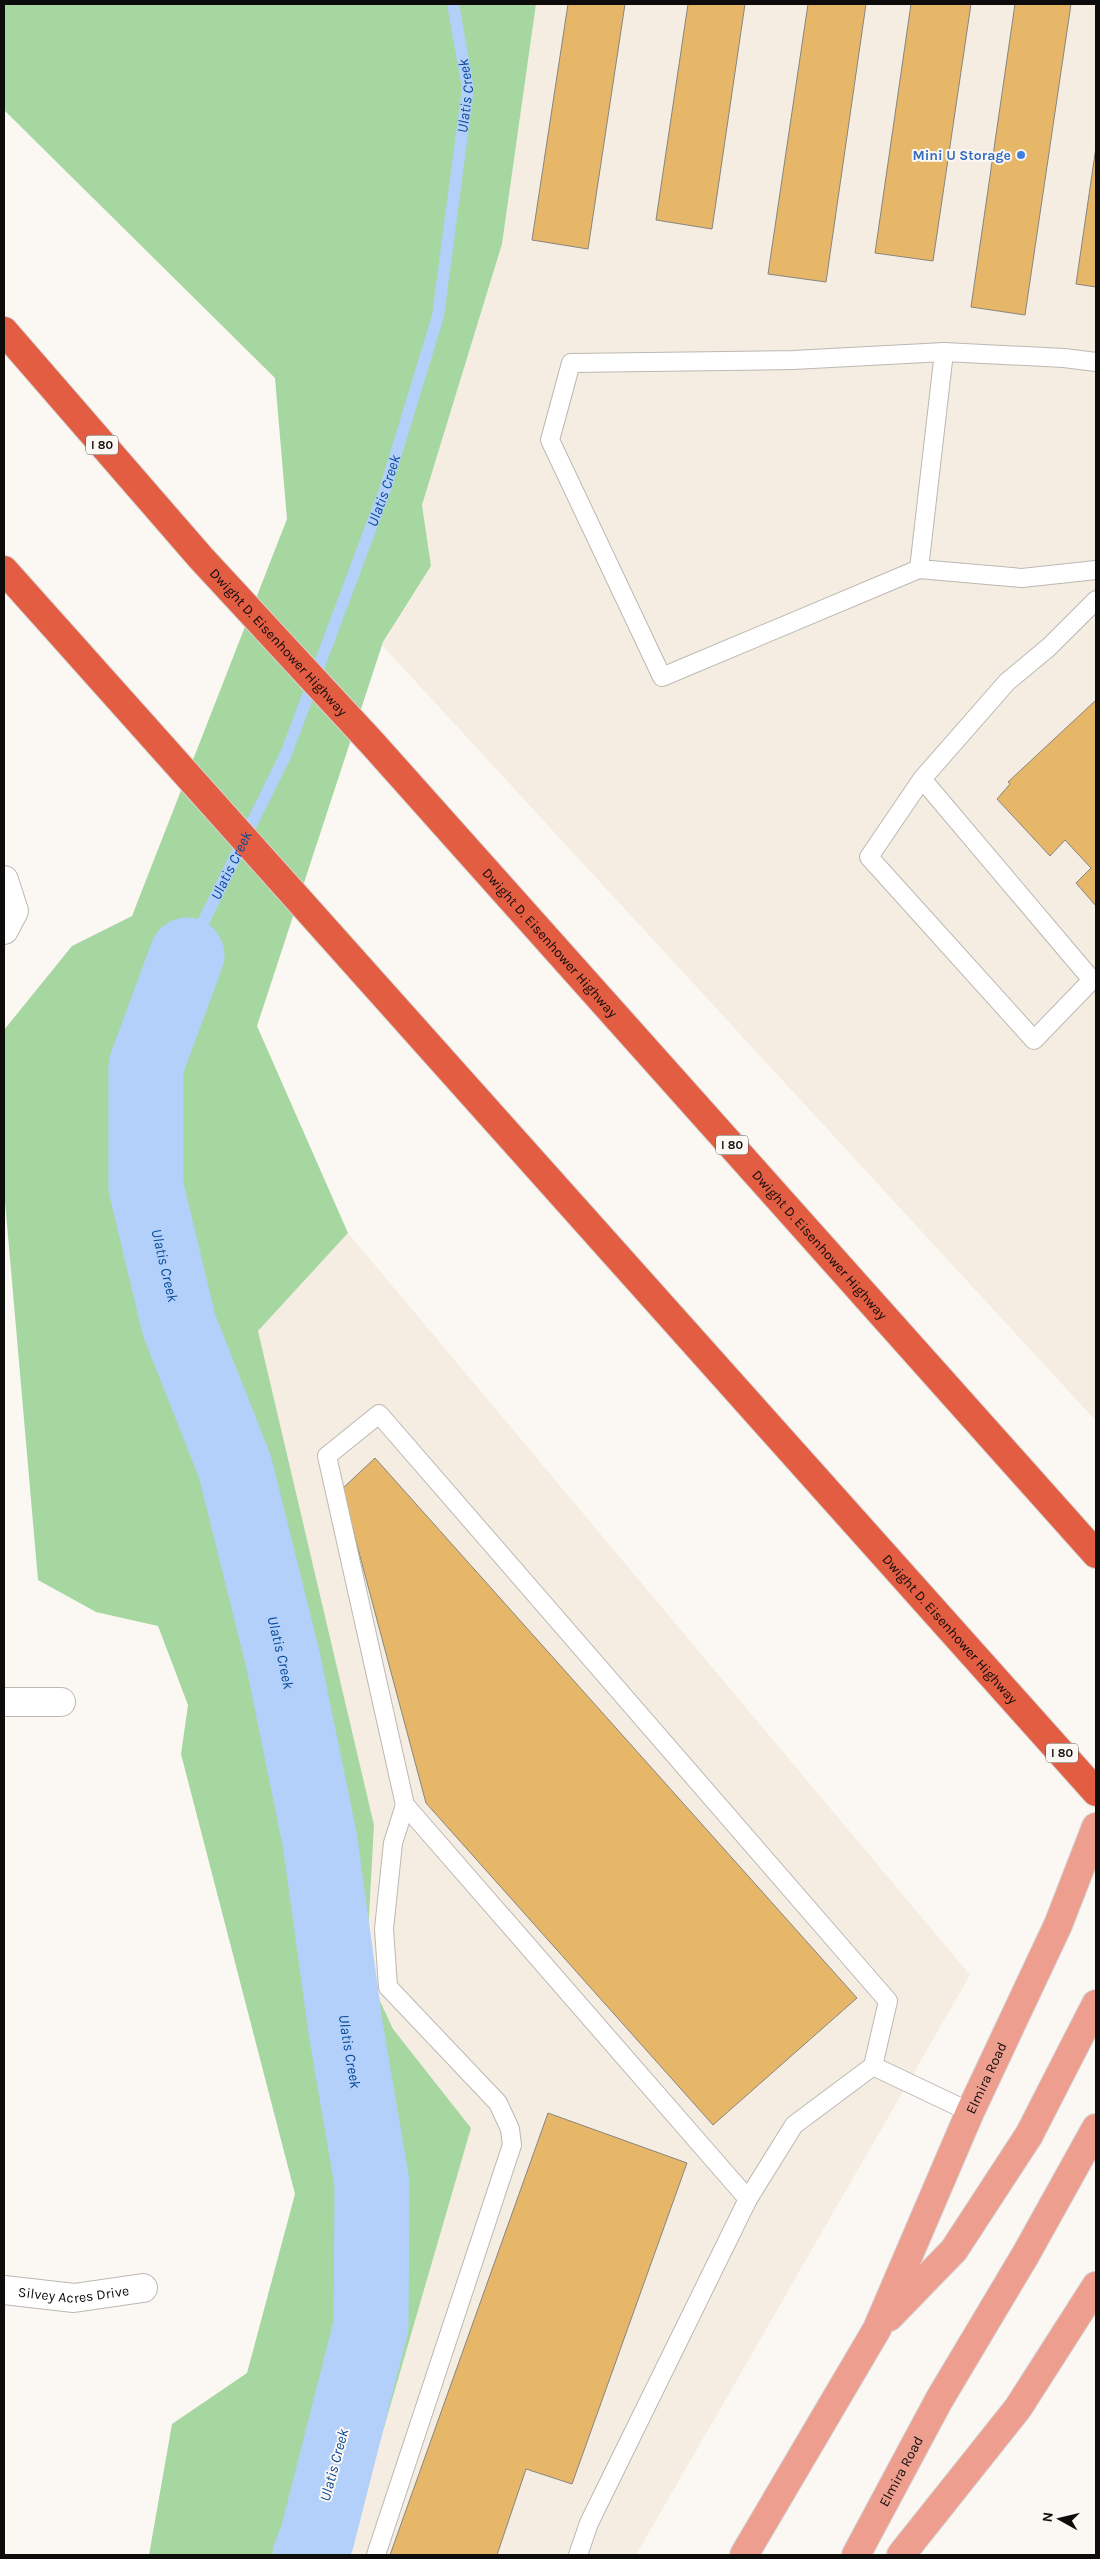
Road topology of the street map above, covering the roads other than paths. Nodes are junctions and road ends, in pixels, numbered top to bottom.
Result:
1 (4, 331) edge
2 (944, 352) junction
3 (1096, 362) edge
4 (919, 569) junction
5 (4, 570) edge
6 (1096, 570) edge
7 (1096, 600) edge
8 (922, 779) junction
9 (4, 880) edge
10 (4, 930) edge
11 (1094, 1551) edge
12 (4, 1702) edge
13 (60, 1702) dead end
14 (1096, 1792) edge
15 (405, 1805) junction
16 (1096, 1827) edge
17 (1096, 2004) edge
18 (872, 2066) junction
19 (970, 2112) junction
20 (1096, 2128) edge
21 (748, 2199) junction
22 (1096, 2286) edge
23 (143, 2288) dead end
24 (4, 2290) edge
25 (877, 2328) junction
26 (376, 2555) edge
27 (578, 2555) edge
28 (744, 2555) edge
29 (856, 2555) edge
30 (901, 2555) edge

1 - 11 highway, Dwight D. Eisenhower Highway / I 80
2 - 3 lane
2 - 4 lane
2 - 4 lane
4 - 6 lane
5 - 14 highway, Dwight D. Eisenhower Highway / I 80
7 - 8 lane
8 - 8 lane
9 - 10 street
12 - 13 street
15 - 18 lane
15 - 21 lane
15 - 26 lane
16 - 19 main road, Elmira Road
17 - 25 main road, Elmira Road
18 - 19 lane
18 - 21 lane
19 - 25 main road, Elmira Road
20 - 29 main road, Elmira Road
21 - 27 lane
22 - 30 main road
23 - 24 street, Silvey Acres Drive
25 - 28 main road, Elmira Road

